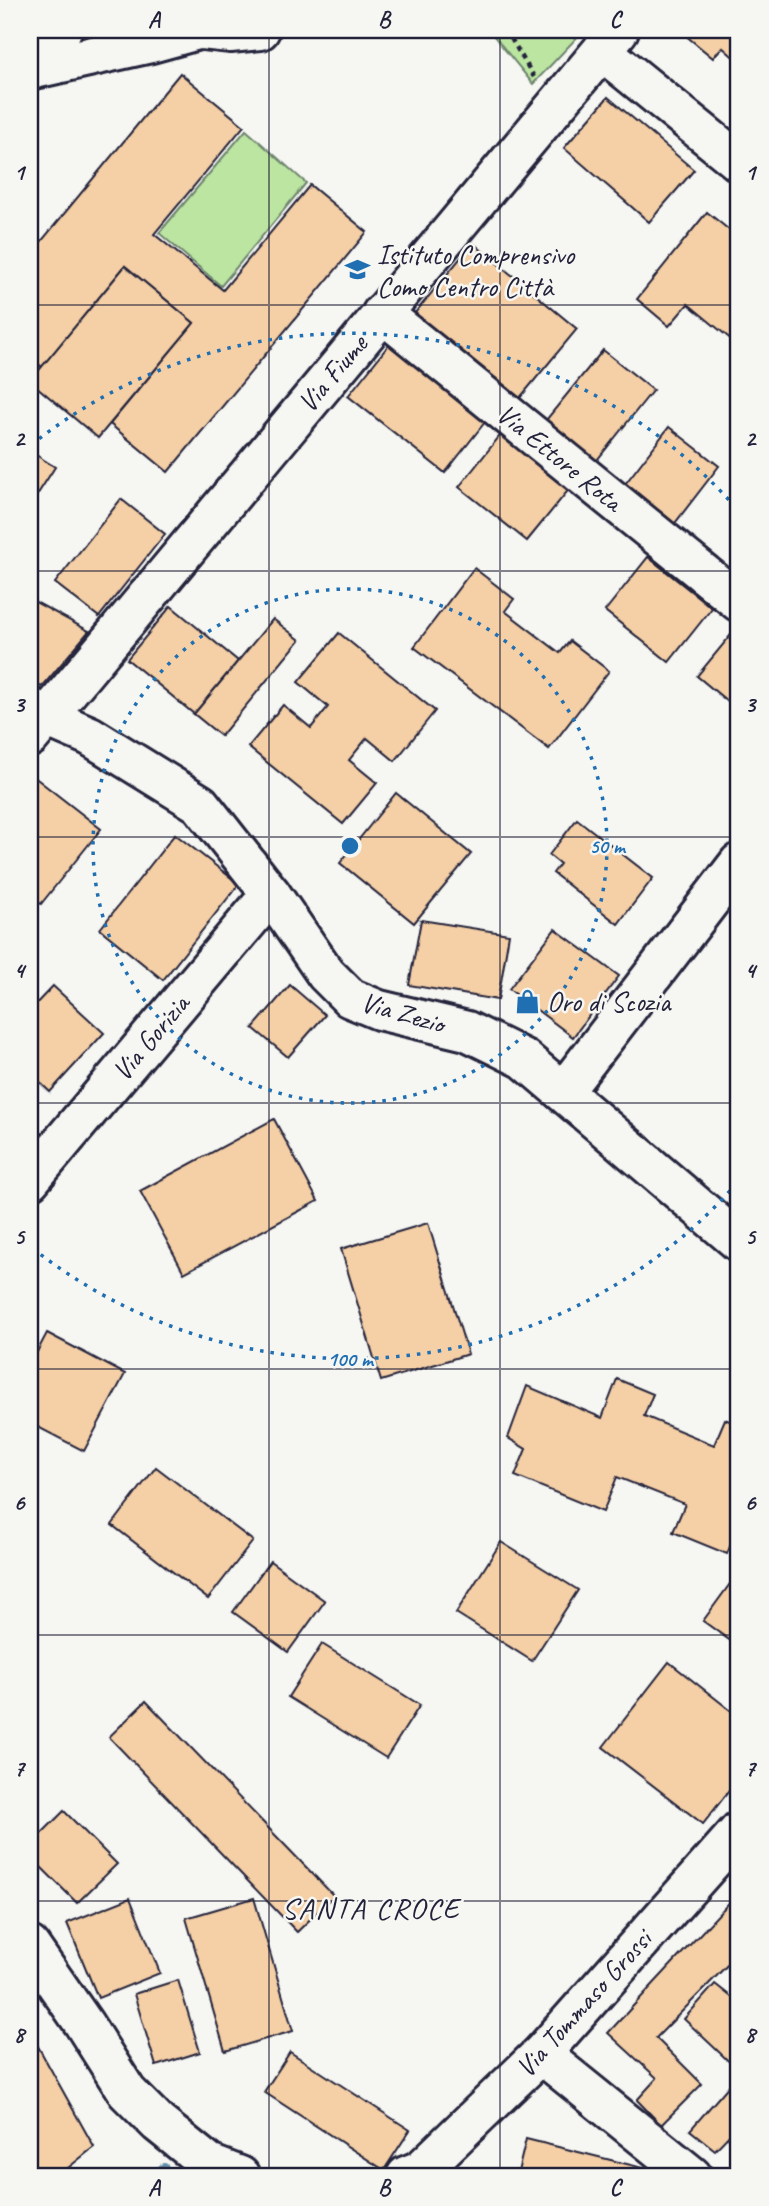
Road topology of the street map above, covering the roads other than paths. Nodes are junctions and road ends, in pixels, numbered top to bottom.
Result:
1 (62, 30) edge
2 (200, 30) edge
3 (260, 30) edge
4 (610, 40) edge
5 (30, 71) edge
6 (739, 162) edge
7 (382, 313) junction
8 (739, 602) edge
9 (35, 720) edge
10 (739, 863) edge
11 (271, 894) junction
12 (563, 1093) junction
13 (30, 1180) edge
14 (739, 1242) edge
15 (739, 1831) edge
16 (30, 1946) edge
17 (541, 2054) junction
18 (414, 2173) edge
19 (240, 2176) edge
20 (692, 2176) edge

1 - 5 street
2 - 3 street
2 - 5 street
4 - 6 street
4 - 7 street, Via Fiume
7 - 8 street, Via Ettore Rota
7 - 9 street, Via Fiume
9 - 11 street, Via Zezio
10 - 12 street
11 - 12 street, Via Zezio
11 - 13 street, Via Gorizia
12 - 14 street, Via Zezio
15 - 17 street, Via Tommaso Grossi
16 - 19 street
17 - 18 street, Via Tommaso Grossi
17 - 20 street

